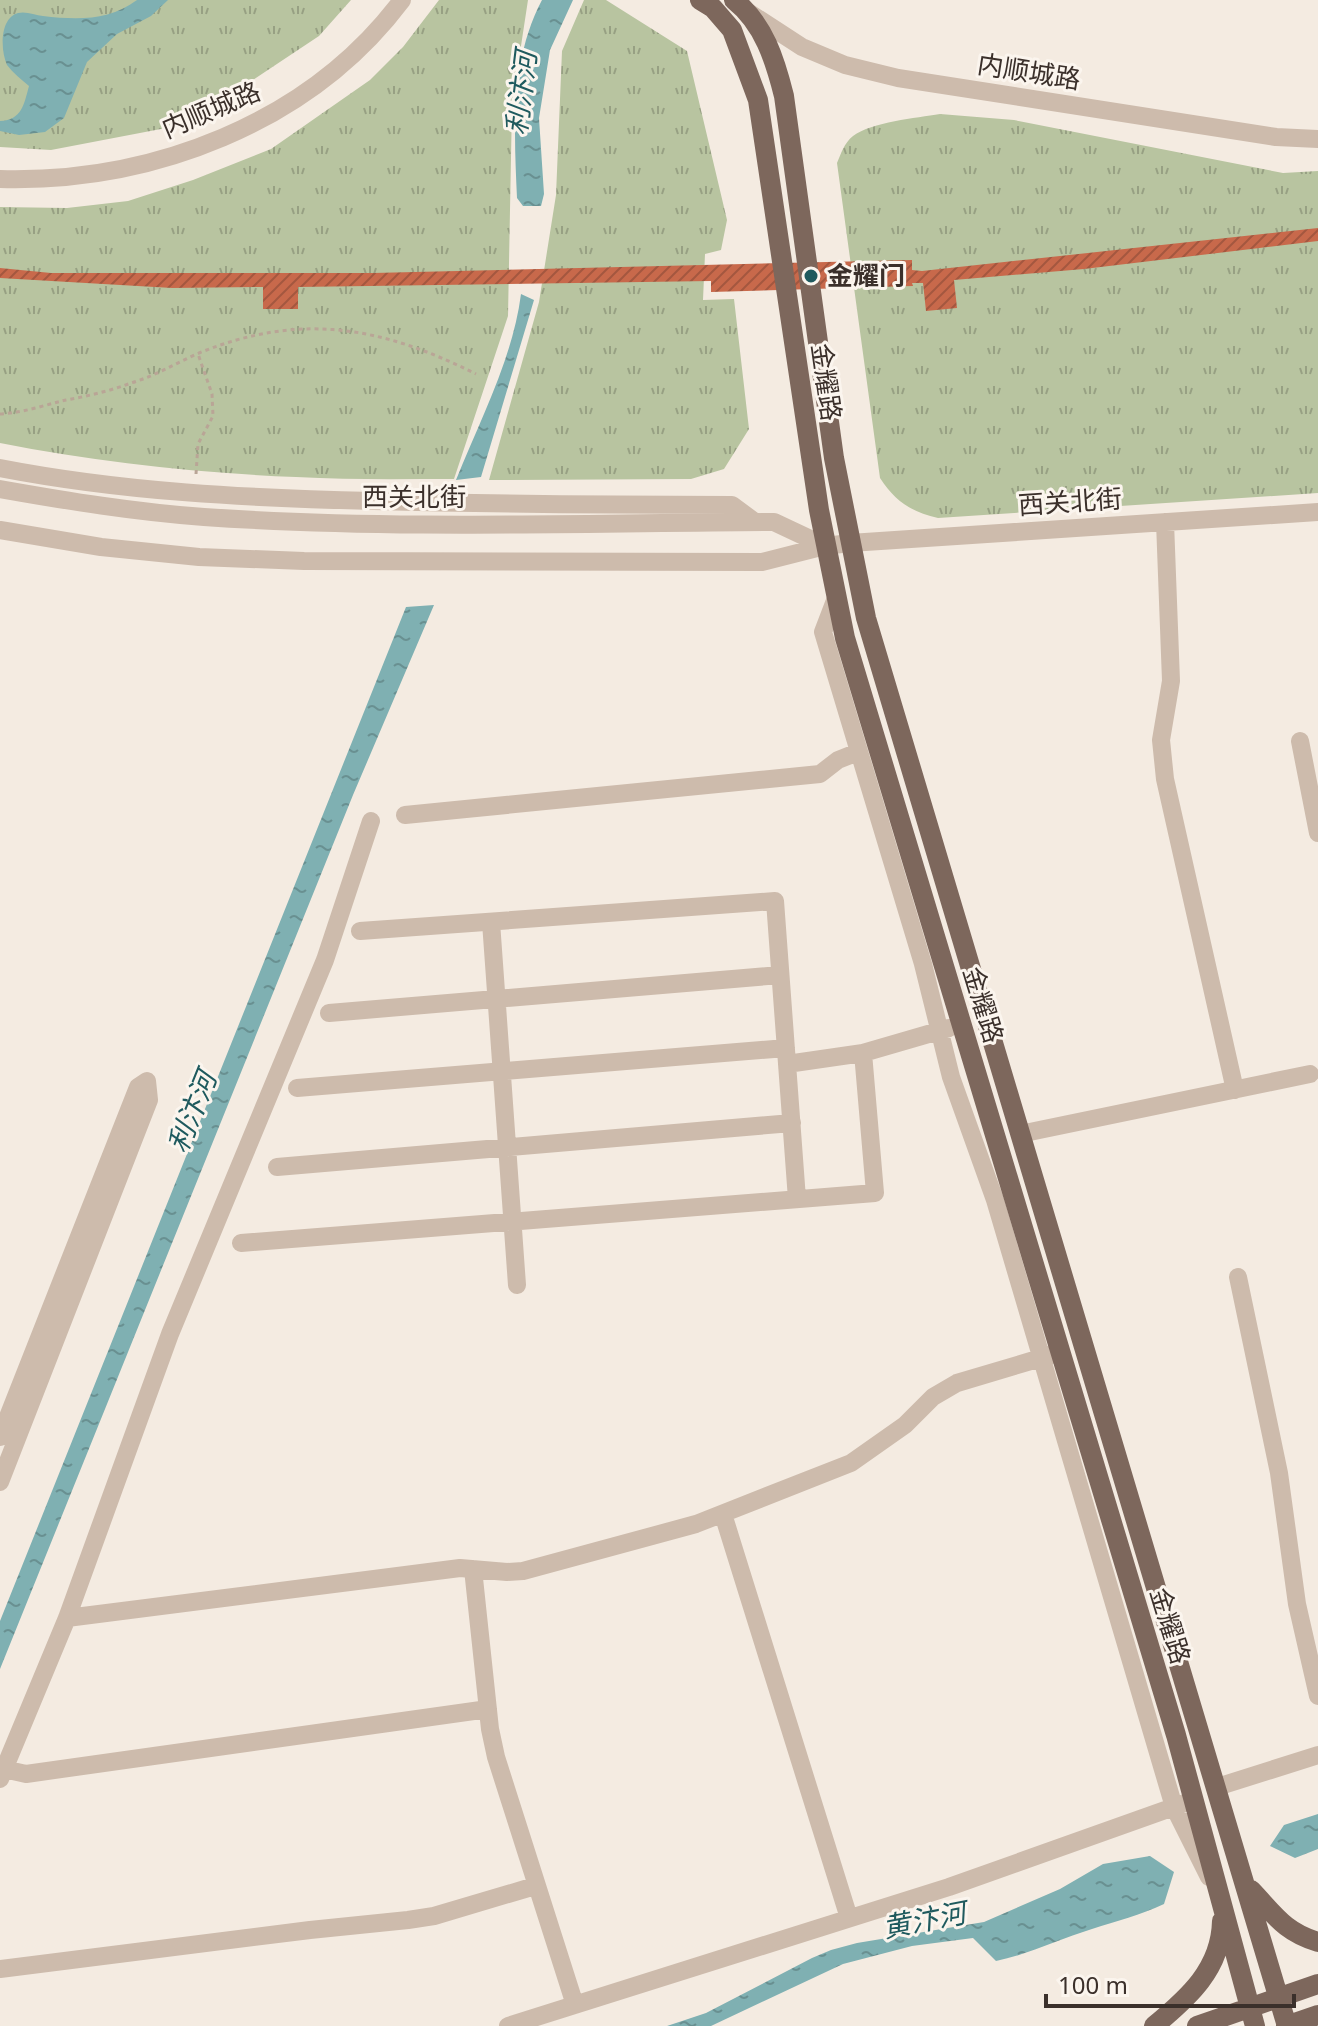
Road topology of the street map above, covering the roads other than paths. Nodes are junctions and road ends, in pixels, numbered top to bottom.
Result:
1 (402, 0) edge
2 (700, 0) edge
3 (740, 5) edge
4 (1318, 139) edge
5 (0, 179) edge
6 (0, 468) edge
7 (0, 489) edge
8 (1318, 512) edge
9 (755, 522) junction
10 (1165, 522) junction
11 (0, 530) edge
12 (850, 543) junction
13 (825, 546) junction
14 (836, 598) junction
15 (1300, 741) dead end
16 (858, 752) junction
17 (405, 815) dead end
18 (371, 821) dead end
19 (1318, 833) edge
20 (491, 922) junction
21 (360, 931) dead end
22 (780, 975) junction
23 (497, 999) junction
24 (329, 1013) dead end
25 (961, 1025) junction
26 (939, 1031) junction
27 (863, 1053) junction
28 (786, 1056) junction
29 (502, 1071) junction
30 (1310, 1074) dead end
31 (297, 1088) dead end
32 (1235, 1090) junction
33 (792, 1123) junction
34 (1020, 1134) junction
35 (507, 1147) junction
36 (277, 1167) dead end
37 (797, 1199) junction
38 (513, 1222) junction
39 (241, 1243) dead end
40 (1238, 1277) dead end
41 (517, 1285) dead end
42 (1051, 1355) junction
43 (0, 1437) edge
44 (0, 1482) edge
45 (723, 1514) junction
46 (473, 1569) junction
47 (67, 1618) junction
48 (1318, 1696) edge
49 (488, 1709) junction
50 (1318, 1755) edge
51 (2, 1774) edge
52 (1217, 1787) junction
53 (1194, 1800) junction
54 (1174, 1807) junction
55 (1245, 1884) junction
56 (535, 1886) junction
57 (1222, 1905) junction
58 (849, 1918) junction
59 (1318, 1942) edge
60 (0, 1969) edge
61 (1318, 1984) edge
62 (1278, 1997) junction
63 (575, 2005) junction
64 (1318, 2015) edge
65 (1252, 2016) edge
66 (508, 2026) edge
67 (1154, 2026) edge
68 (1197, 2026) edge
69 (1286, 2026) edge

1 - 5 street, 内顺城路
2 - 13 main road, 金耀路
3 - 4 street, 内顺城路
3 - 12 main road, 金耀路
6 - 9 street
7 - 9 street, 西关北街
8 - 10 street, 西关北街
9 - 13 street, 西关北街
10 - 12 street, 西关北街
10 - 32 street
11 - 13 street, 西关北街
12 - 13 street, 西关北街
12 - 34 main road, 金耀路
13 - 14 main road, 金耀路
14 - 16 street
14 - 25 main road, 金耀路
15 - 19 street
16 - 17 street
16 - 26 street
18 - 47 street
20 - 21 street
20 - 22 street
20 - 23 street
22 - 23 street
22 - 28 street
23 - 24 street
23 - 29 street
25 - 26 street
25 - 42 main road, 金耀路
26 - 27 street
26 - 42 street
27 - 28 street
27 - 37 street
28 - 29 street
28 - 33 street
29 - 31 street
29 - 35 street
30 - 32 street
32 - 34 street
33 - 35 street
33 - 37 street
34 - 52 main road, 金耀路
35 - 36 street
35 - 38 street
37 - 38 street
38 - 39 street
38 - 41 street
40 - 48 street
42 - 45 street
42 - 53 main road, 金耀路
42 - 54 street
43 - 44 street
45 - 46 street
45 - 58 street
46 - 47 street
46 - 49 street
47 - 51 street
49 - 51 street
49 - 56 street
50 - 52 street
52 - 55 main road, 金耀路
53 - 54 street
53 - 57 main road, 金耀路
54 - 57 street
54 - 58 street
55 - 59 main road
55 - 62 main road, 金耀路
56 - 60 street
56 - 63 street
57 - 65 main road, 金耀路
57 - 67 main road
58 - 63 street
61 - 62 main road
62 - 65 main road
62 - 69 main road, 金耀路
63 - 66 street
64 - 69 main road
65 - 68 main road

